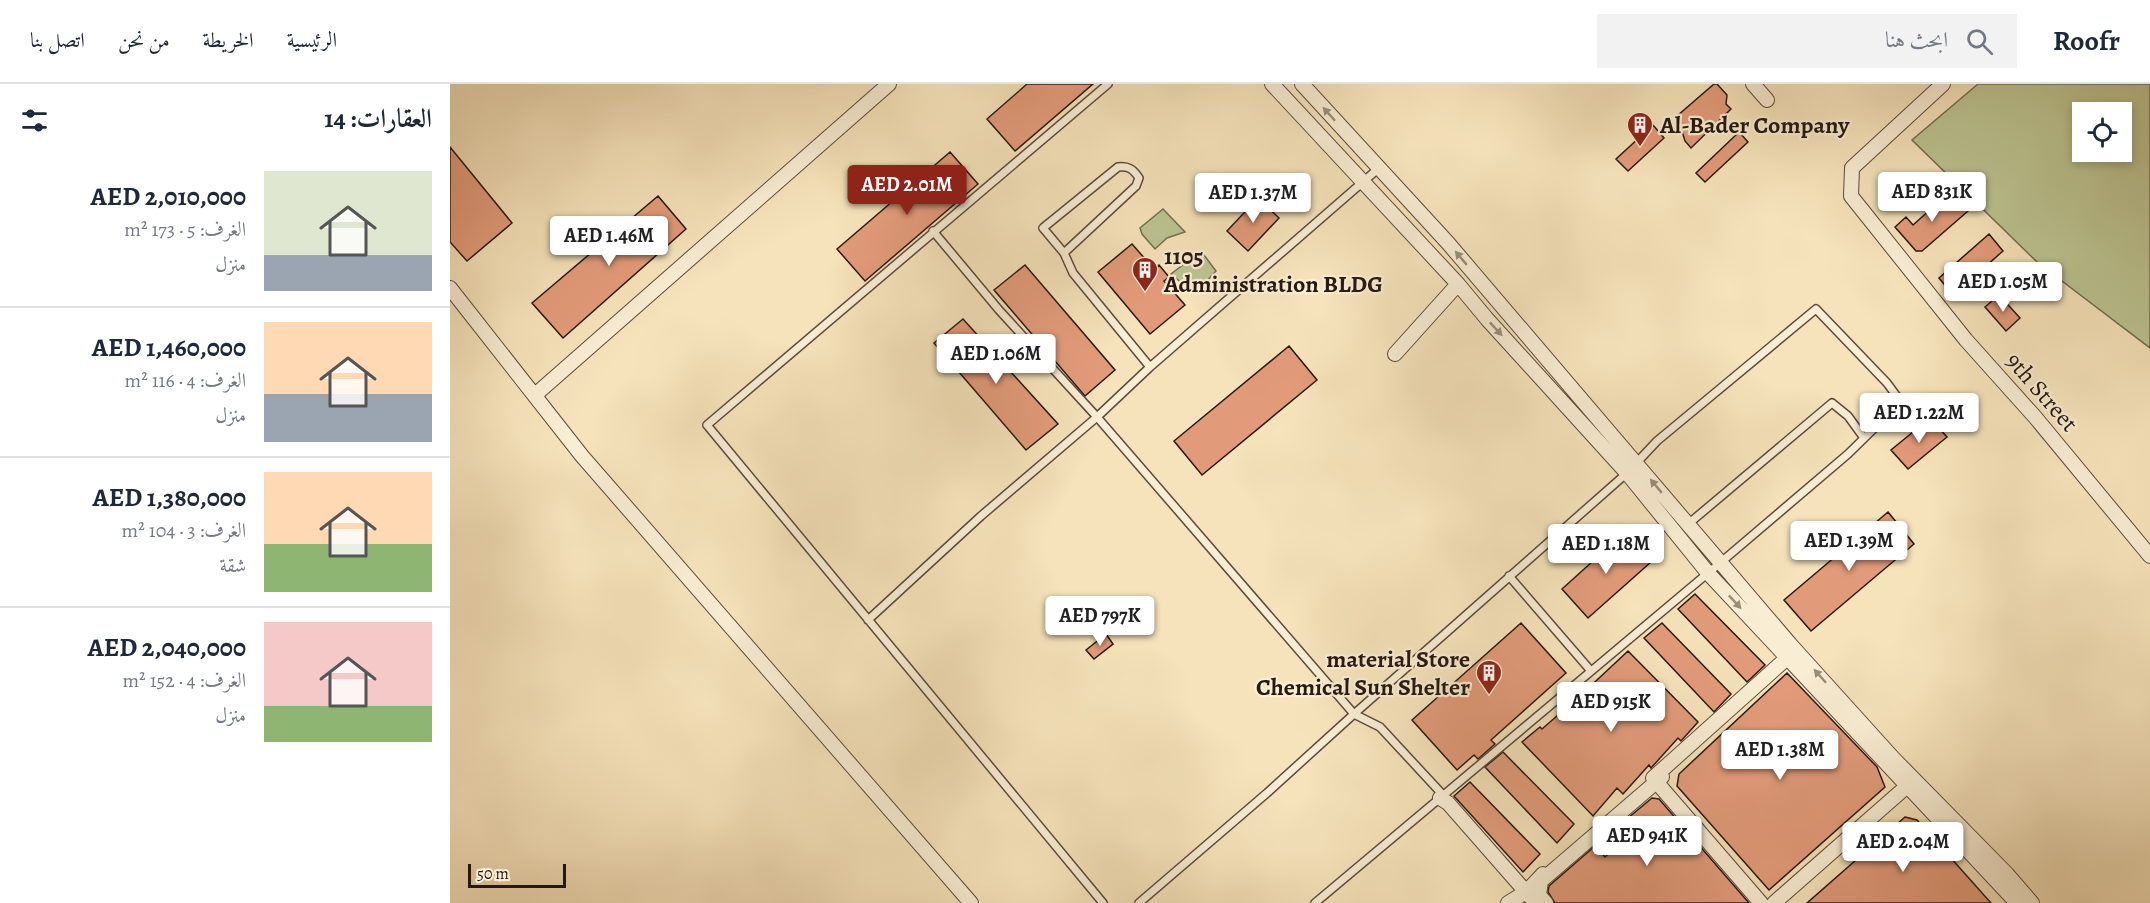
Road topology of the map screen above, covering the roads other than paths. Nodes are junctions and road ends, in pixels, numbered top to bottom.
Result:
1 (889, 84) edge
2 (1107, 84) edge
3 (1272, 84) edge
4 (1302, 84) edge
5 (1753, 84) edge
6 (1943, 84) edge
7 (1767, 100) dead end
8 (1378, 168) junction
9 (1362, 183) junction
10 (933, 231) junction
11 (1064, 253) junction
12 (1458, 284) junction
13 (450, 288) edge
14 (1395, 354) dead end
15 (1150, 366) junction
16 (535, 395) junction
17 (1097, 417) junction
18 (1864, 438) junction
19 (1632, 468) junction
20 (1688, 524) junction
21 (1677, 534) junction
22 (2150, 556) edge
23 (1720, 563) junction
24 (1708, 573) junction
25 (1509, 576) junction
26 (868, 620) junction
27 (1789, 661) junction
28 (1591, 671) junction
29 (1354, 714) junction
30 (1895, 774) junction
31 (1659, 778) junction
32 (1910, 782) junction
33 (1444, 795) junction
34 (1530, 894) edge
35 (1768, 902) edge
36 (971, 903) edge
37 (1104, 903) edge
38 (1139, 903) edge
39 (1315, 903) edge
40 (1508, 903) edge
41 (1546, 903) edge
42 (2017, 903) edge
43 (2032, 903) edge

1 - 16 street
2 - 10 lane
3 - 9 street
8 -> 4 street
5 - 7 street
6 - 22 street, 9th Street
8 - 9 lane
19 -> 8 street
9 - 12 street
9 - 15 lane
10 - 17 lane
10 - 26 lane
11 - 11 lane
11 - 15 lane
12 - 14 street
12 -> 19 street
13 - 16 street
15 - 17 lane
16 - 36 street
17 - 26 lane
17 - 29 lane
18 - 19 lane
18 - 20 lane
18 - 23 lane
20 -> 19 street
19 - 21 street
19 - 25 lane
20 - 21 lane
20 - 23 street
21 - 24 street
23 - 24 lane
32 -> 23 street
24 -> 27 street
24 - 28 lane
25 - 28 lane
25 - 29 lane
26 - 37 lane
27 - 30 street
27 - 31 street
28 - 33 lane
29 - 33 lane
29 - 38 lane
30 - 32 street
30 - 35 street
31 - 34 street
31 - 35 street
32 - 35 street
32 - 42 street
32 - 43 street
33 - 34 street
33 - 39 lane
34 - 40 street
34 - 41 street

